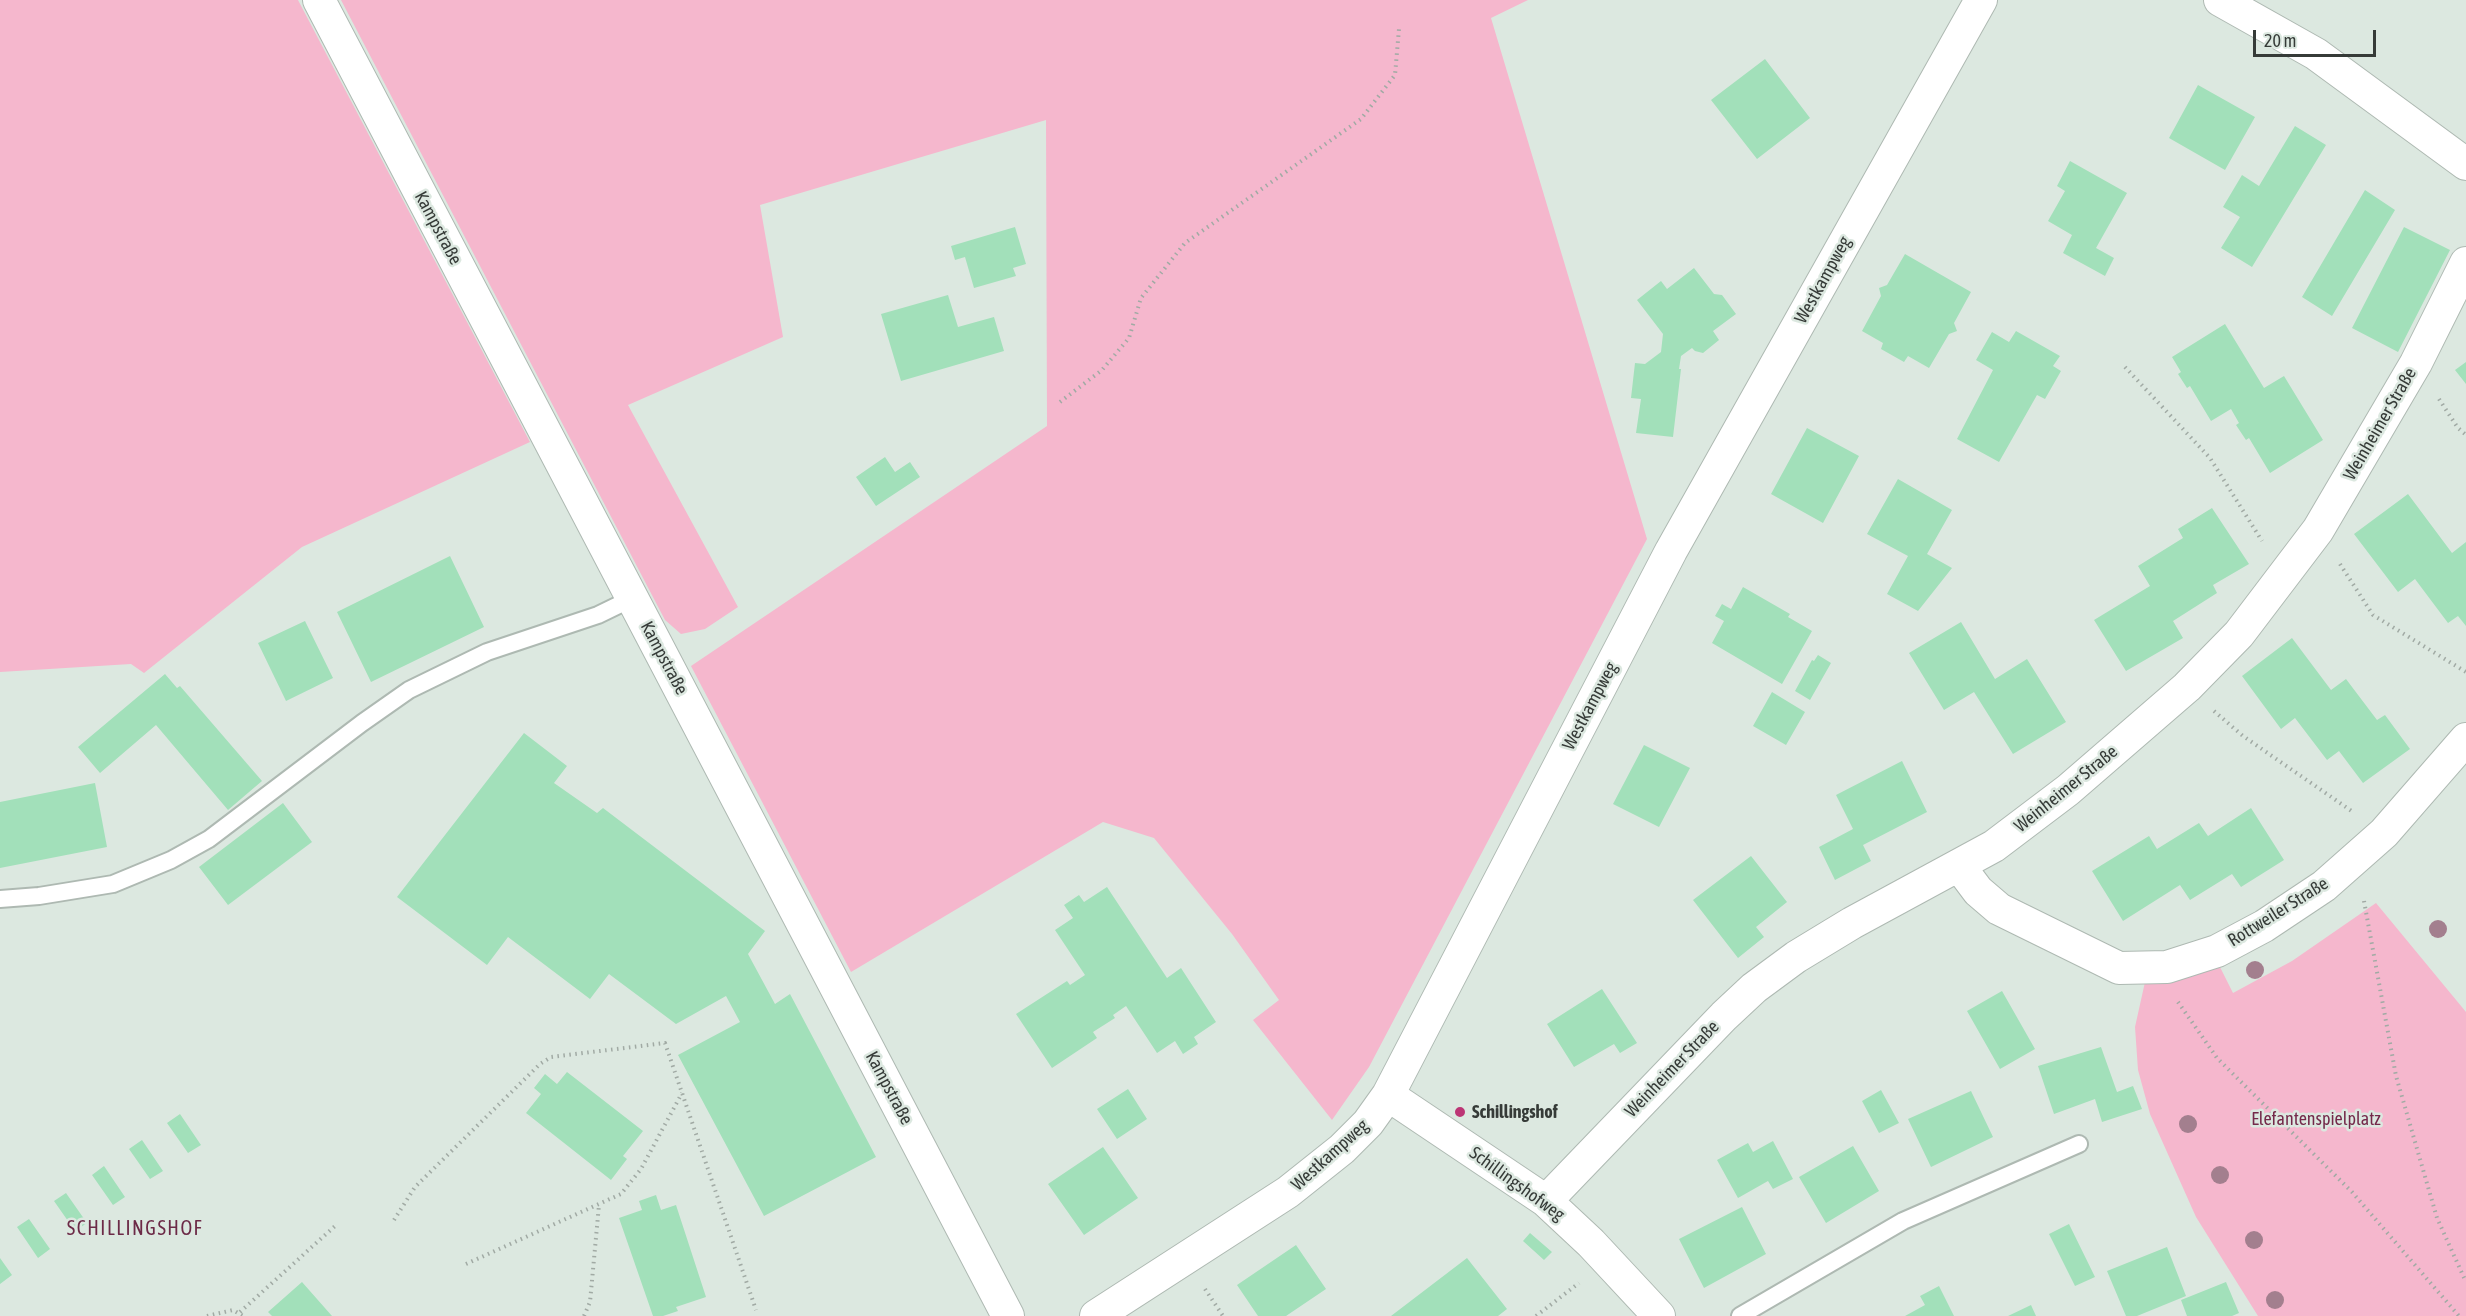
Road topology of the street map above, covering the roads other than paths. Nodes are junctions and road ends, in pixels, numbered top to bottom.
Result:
1 (319, 0) edge
2 (1981, 0) edge
3 (2220, 0) edge
4 (2466, 164) edge
5 (2466, 263) edge
6 (633, 598) junction
7 (2466, 739) edge
8 (1959, 867) junction
9 (0, 899) edge
10 (1388, 1095) junction
11 (2079, 1144) dead end
12 (1546, 1201) junction
13 (1008, 1316) edge
14 (1096, 1316) edge
15 (1659, 1316) edge
16 (1740, 1316) edge

1 - 6 street, Kampstraße
2 - 10 street, Westkampweg
3 - 4 street
5 - 8 street, Weinheimer Straße
6 - 9 lane
6 - 13 street, Kampstraße
7 - 8 street, Rottweiler Straße
8 - 12 street, Weinheimer Straße
10 - 12 street, Schillingshofweg
10 - 14 street, Westkampweg
11 - 16 lane
12 - 15 street, Schillingshofweg

